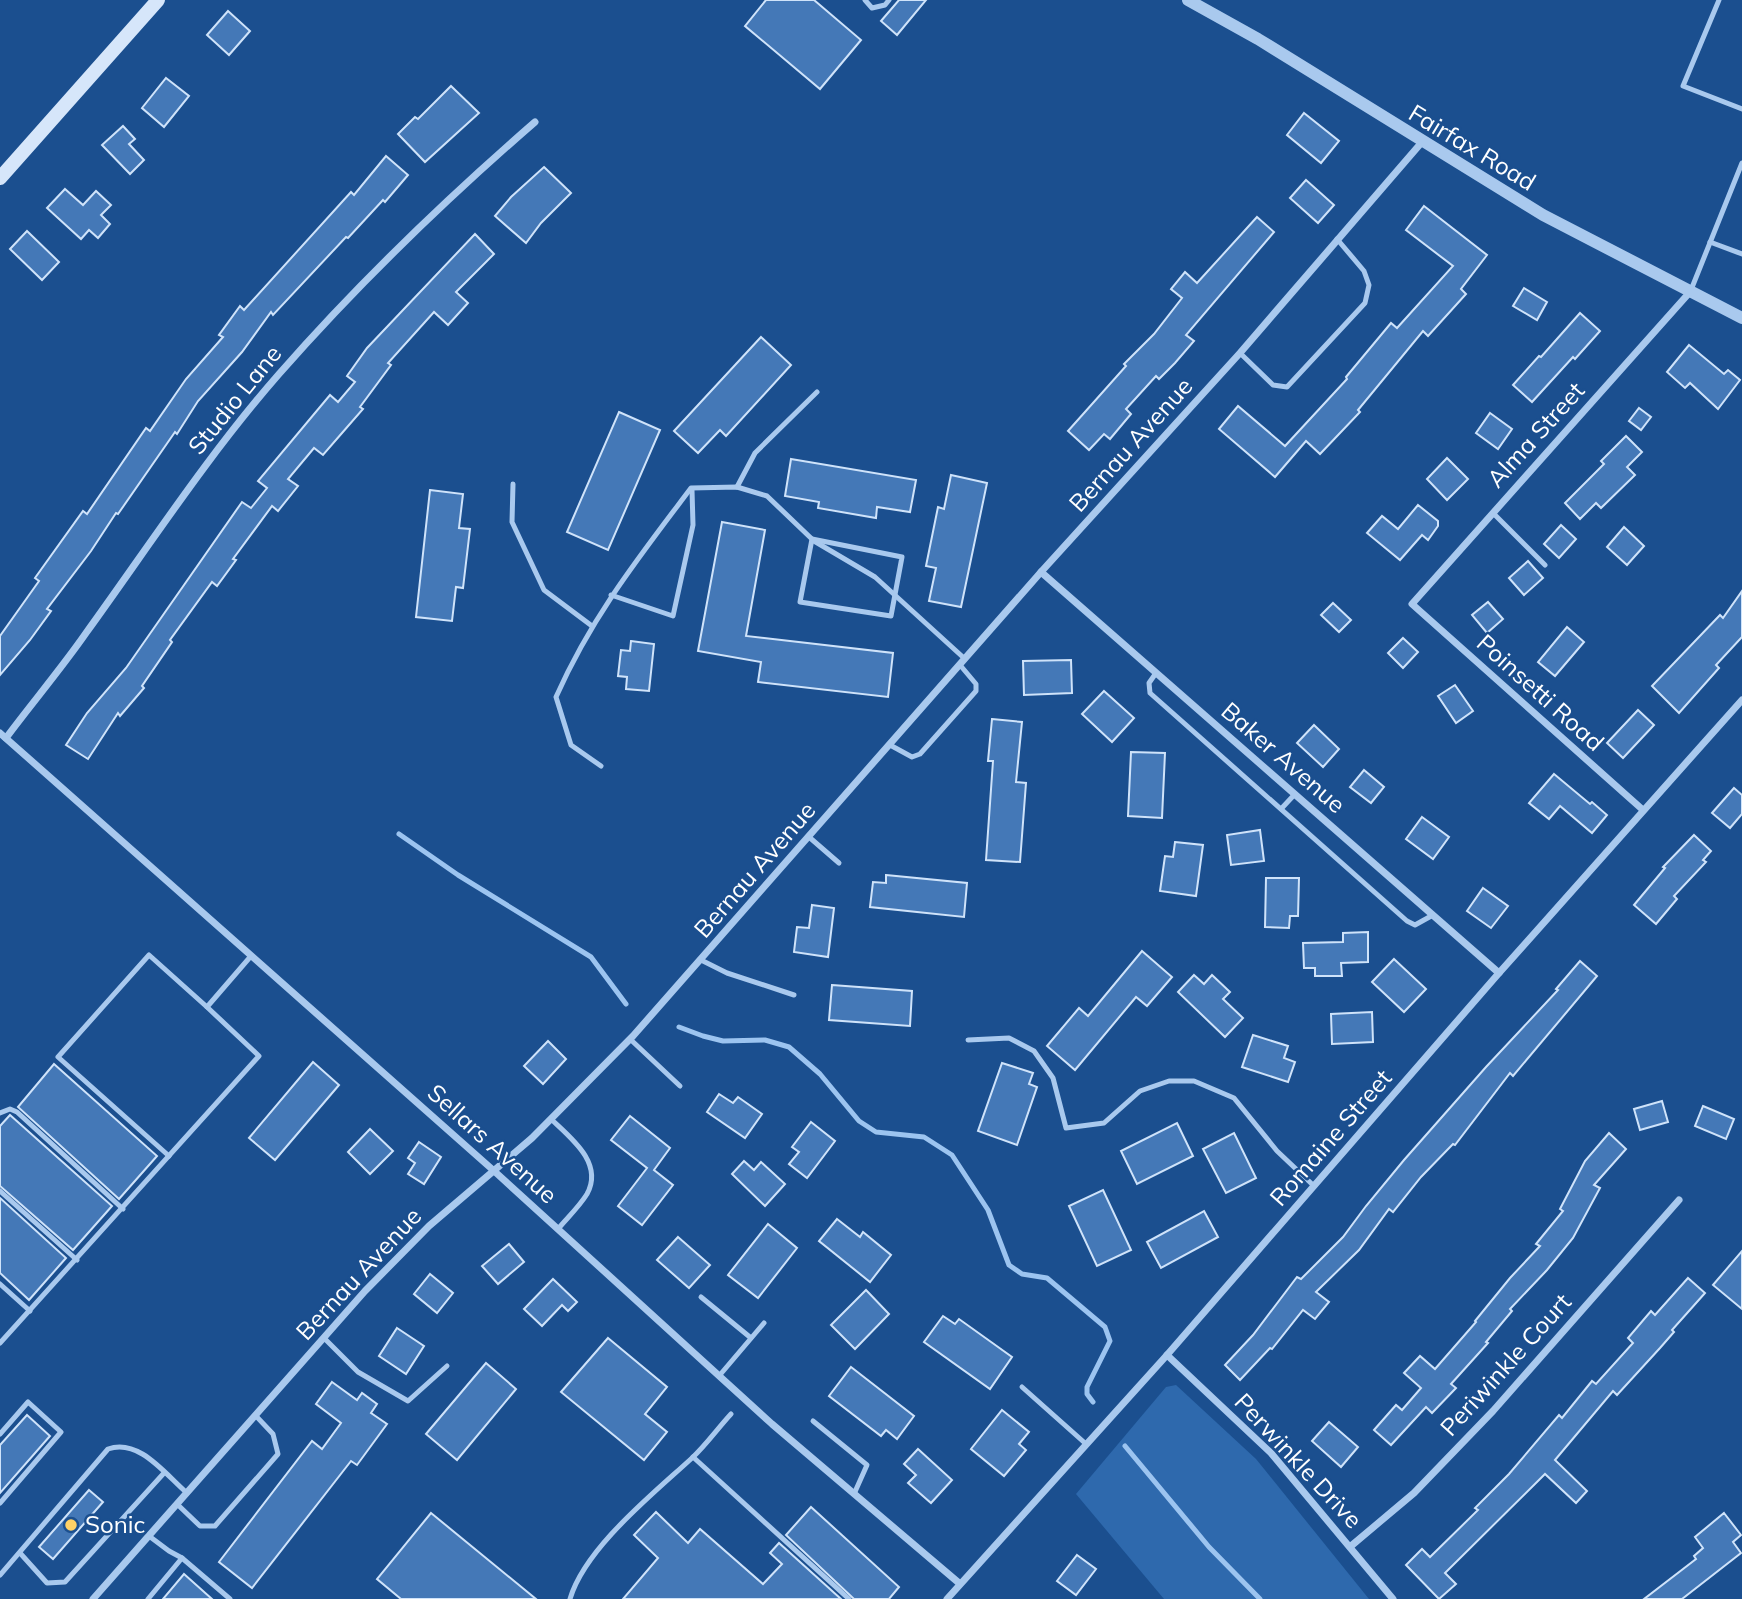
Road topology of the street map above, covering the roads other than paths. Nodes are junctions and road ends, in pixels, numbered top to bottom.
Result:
1 (158, 0) edge
2 (865, 0) edge
3 (889, 0) edge
4 (1188, 0) edge
5 (1719, 0) edge
6 (1742, 109) edge
7 (535, 122) dead end
8 (1422, 142) junction
9 (1742, 163) edge
10 (0, 178) edge
11 (1336, 239) junction
12 (1710, 242) junction
13 (1742, 254) edge
14 (1690, 292) junction
15 (1742, 318) edge
16 (1240, 353) junction
17 (817, 392) dead end
18 (513, 484) dead end
19 (737, 487) junction
20 (691, 488) junction
21 (1493, 513) junction
22 (811, 539) junction
23 (1545, 565) dead end
24 (1041, 572) junction
25 (611, 595) junction
26 (894, 596) junction
27 (1412, 604) joint
28 (592, 626) junction
29 (962, 662) junction
30 (1156, 673) junction
31 (1742, 700) edge
32 (3, 736) edge
33 (890, 745) junction
34 (601, 766) dead end
35 (1295, 794) junction
36 (1280, 809) junction
37 (1643, 810) junction
38 (809, 837) junction
39 (839, 863) dead end
40 (1433, 915) junction
41 (251, 956) junction
42 (701, 960) junction
43 (1499, 973) junction
44 (794, 995) dead end
45 (207, 1007) junction
46 (630, 1039) junction
47 (968, 1040) dead end
48 (680, 1086) dead end
49 (0, 1113) edge
50 (551, 1119) junction
51 (169, 1156) junction
52 (493, 1170) junction
53 (1314, 1186) junction
54 (0, 1191) edge
55 (1679, 1200) dead end
56 (123, 1209) junction
57 (558, 1229) junction
58 (77, 1260) junction
59 (0, 1284) edge
60 (701, 1297) dead end
61 (30, 1311) junction
62 (764, 1324) dead end
63 (324, 1338) junction
64 (751, 1338) junction
65 (0, 1343) edge
66 (1167, 1355) junction
67 (447, 1366) dead end
68 (719, 1376) junction
69 (1022, 1387) dead end
70 (731, 1414) dead end
71 (255, 1416) junction
72 (813, 1421) dead end
73 (0, 1434) edge
74 (1086, 1444) junction
75 (694, 1457) junction
76 (164, 1473) junction
77 (187, 1493) junction
78 (854, 1494) junction
79 (0, 1503) edge
80 (177, 1504) junction
81 (149, 1535) junction
82 (1351, 1546) junction
83 (20, 1553) junction
84 (183, 1558) junction
85 (0, 1575) edge
86 (959, 1583) junction
87 (93, 1599) edge
88 (148, 1599) edge
89 (230, 1599) edge
90 (570, 1599) edge
91 (849, 1599) edge
92 (947, 1599) edge
93 (1393, 1599) edge

1 - 10 main road
2 - 3 lane
4 - 8 street, Fairfax Road
5 - 6 lane
7 - 32 street, Studio Lane
8 - 11 street, Bernau Avenue
8 - 14 street, Fairfax Road
9 - 12 lane
11 - 16 street, Bernau Avenue
11 - 16 lane
12 - 13 lane
12 - 14 lane
14 - 15 street, Fairfax Road
14 - 21 street, Alma Street
16 - 24 street, Bernau Avenue
17 - 19 lane
18 - 28 lane
19 - 20 lane
19 - 22 lane
20 - 25 lane
20 - 25 lane
21 - 23 lane
21 - 27 street, Alma Street
22 - 26 lane
22 - 26 lane
22 - 26 lane
24 - 29 street, Bernau Avenue
24 - 30 street, Baker Avenue
25 - 28 lane
26 - 29 lane
27 - 37 street, Poinsetti Road
28 - 34 lane
29 - 33 street, Bernau Avenue
29 - 33 lane
30 - 35 street, Baker Avenue
30 - 36 lane
31 - 37 street, Romaine Street
32 - 41 street, Sellars Avenue
33 - 38 street, Bernau Avenue
35 - 36 lane
35 - 40 street, Baker Avenue
36 - 40 lane
37 - 43 street, Romaine Street
38 - 39 lane
38 - 42 street, Bernau Avenue
40 - 43 street, Baker Avenue
41 - 45 lane
41 - 52 street, Sellars Avenue
42 - 44 lane
42 - 46 street, Bernau Avenue
43 - 53 street, Romaine Street
45 - 51 lane
45 - 51 lane
46 - 48 lane
46 - 50 street, Bernau Avenue
47 - 53 lane
49 - 56 lane
50 - 52 street, Bernau Avenue
50 - 57 lane
51 - 56 lane
52 - 57 street, Sellars Avenue
52 - 63 street, Bernau Avenue
53 - 66 street, Romaine Street
54 - 58 lane
55 - 82 street, Periwinkle Court
56 - 58 lane
57 - 68 street, Sellars Avenue
58 - 61 lane
59 - 61 lane
60 - 64 lane
61 - 65 lane
62 - 64 lane
63 - 67 lane
63 - 71 street, Bernau Avenue
64 - 68 lane
66 - 74 street, Romaine Street
66 - 82 street, Perwinkle Drive
68 - 78 street, Sellars Avenue
69 - 74 lane
70 - 75 lane
71 - 77 street, Bernau Avenue
71 - 80 lane
72 - 78 lane
73 - 79 lane
74 - 86 street, Romaine Street
75 - 90 lane
75 - 91 lane
76 - 77 lane
76 - 83 lane
76 - 83 lane
77 - 80 street, Bernau Avenue
78 - 86 street, Sellars Avenue
80 - 81 street, Bernau Avenue
81 - 84 lane
81 - 87 street, Bernau Avenue
82 - 93 street, Perwinkle Drive
83 - 85 lane
84 - 88 lane
84 - 89 lane
86 - 92 street, Romaine Street

